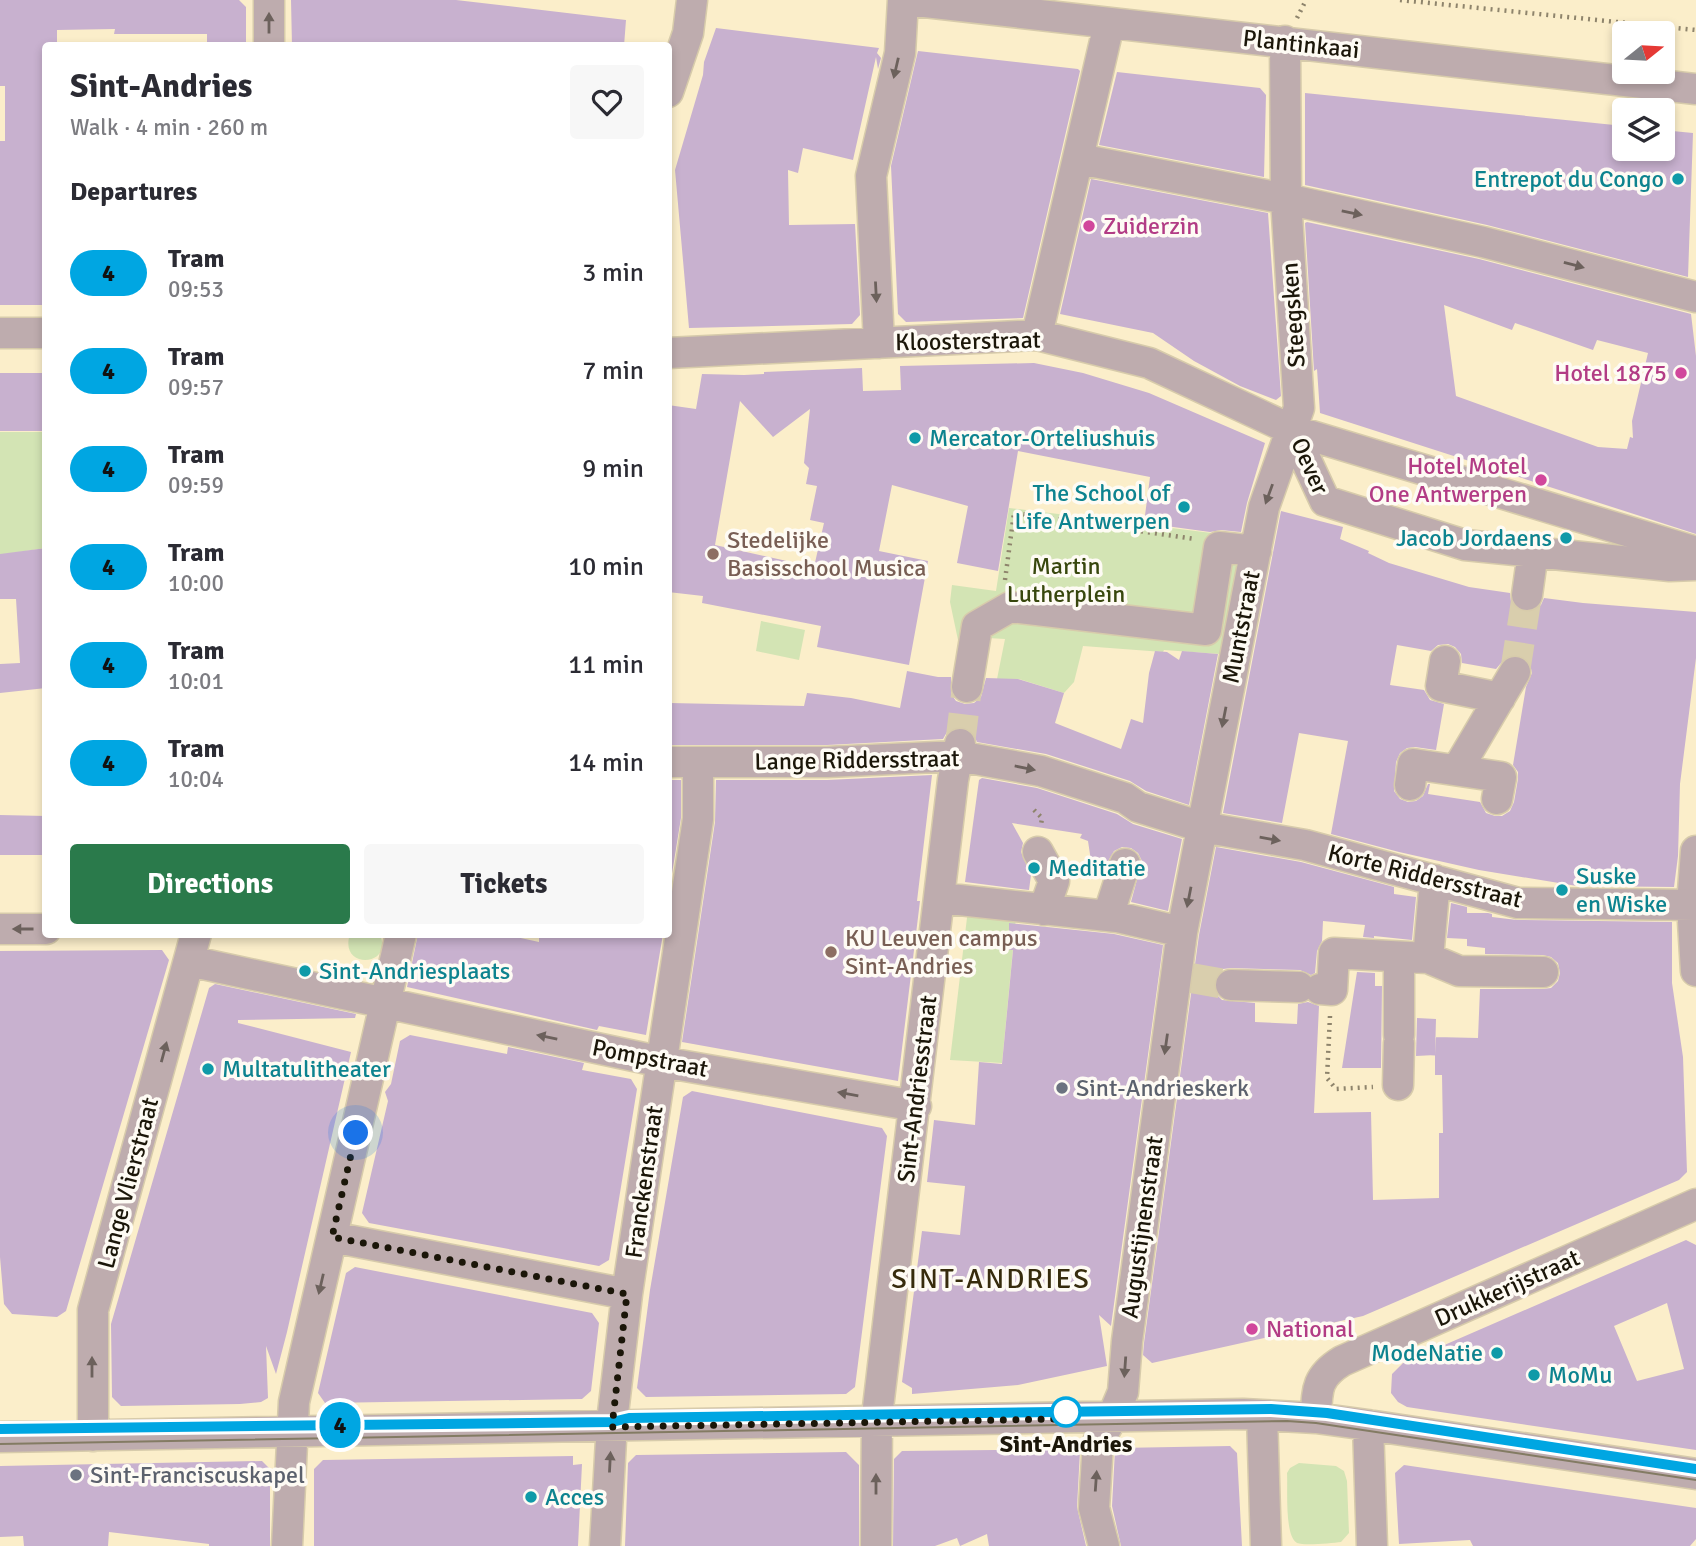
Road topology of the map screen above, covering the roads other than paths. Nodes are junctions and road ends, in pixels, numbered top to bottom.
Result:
1 (269, 0) edge
2 (692, 0) edge
3 (905, 0) edge
4 (1109, 24) junction
5 (1286, 41) junction
6 (269, 42) edge
7 (672, 80) edge
8 (1696, 89) edge
9 (1079, 159) junction
10 (1286, 199) junction
11 (1696, 297) edge
12 (0, 332) edge
13 (42, 333) edge
14 (1037, 335) junction
15 (878, 343) junction
16 (672, 352) edge
17 (1292, 430) junction
18 (1256, 551) junction
19 (1533, 552) junction
20 (1696, 552) edge
21 (1696, 565) edge
22 (1527, 596) tunnel mouth
23 (1206, 630) junction
24 (1240, 635) junction
25 (1445, 661) dead end
26 (1515, 672) tunnel mouth
27 (967, 687) tunnel mouth
28 (1500, 698) junction
29 (959, 750) junction
30 (672, 762) edge
31 (698, 762) junction
32 (1457, 770) junction
33 (1410, 785) dead end
34 (1497, 800) dead end
35 (1202, 827) junction
36 (1696, 851) edge
37 (1038, 852) dead end
38 (1125, 864) dead end
39 (1435, 880) junction
40 (941, 898) junction
41 (1694, 905) edge
42 (1044, 910) junction
43 (1108, 916) junction
44 (0, 929) edge
45 (42, 929) edge
46 (1182, 932) junction
47 (400, 938) edge
48 (193, 948) edge
49 (1413, 958) junction
50 (1696, 971) edge
51 (1543, 972) dead end
52 (1231, 985) tunnel mouth
53 (386, 1002) junction
54 (662, 1062) junction
55 (1398, 1085) road end
56 (916, 1106) junction
57 (1696, 1204) edge
58 (332, 1237) junction
59 (627, 1294) junction
60 (1262, 1415) junction
61 (1112, 1418) junction
62 (1316, 1418) junction
63 (876, 1422) junction
64 (1368, 1425) junction
65 (612, 1427) junction
66 (293, 1433) junction
67 (93, 1436) junction
68 (0, 1437) edge
69 (1696, 1474) edge
70 (287, 1546) edge
71 (605, 1546) edge
72 (876, 1546) edge
73 (1104, 1546) edge
74 (1266, 1546) edge
75 (1373, 1546) edge

6 -> 1 street
2 - 7 street
3 - 4 street, Plantinkaai
3 -> 15 street
4 - 5 street, Plantinkaai
4 - 9 street
5 - 8 street, Plantinkaai
5 - 10 street, Steegsken
9 - 10 street
9 - 14 street
10 -> 11 street
10 - 17 street, Steegsken
12 - 13 street
14 - 15 street, Kloosterstraat
14 - 17 street, Kloosterstraat
15 - 16 street, Kloosterstraat
17 -> 18 street, Muntstraat
17 - 19 street, Oever
17 - 20 street, Oever
18 - 23 street
18 - 24 street, Muntstraat
19 - 21 street, Oever
19 - 22 street
23 - 24 street
23 - 27 street
24 -> 35 street, Muntstraat
25 - 28 street
26 - 28 street
28 - 32 street
29 - 31 street, Lange Riddersstraat
29 -> 35 street, Lange Riddersstraat
29 - 40 street, Sint-Andriesstraat
30 - 31 street, Lange Riddersstraat
31 - 54 street, Franckenstraat
32 - 33 street
32 - 34 street
35 -> 39 street, Korte Riddersstraat
35 -> 46 street, Augustijnenstraat
36 - 41 street
37 - 42 street
38 - 43 street
39 - 41 street, Korte Riddersstraat
39 - 49 street
40 - 42 street
40 - 56 street, Sint-Andriesstraat
41 - 50 street
42 - 43 street
43 - 46 street
45 -> 44 street
46 -> 61 street, Augustijnenstraat
47 - 53 street
48 - 53 street
67 -> 48 street, Lange Vlierstraat
49 - 51 street
49 - 52 street
49 - 55 street
54 -> 53 street, Pompstraat
53 - 58 street
56 -> 54 street, Pompstraat
54 - 59 street, Franckenstraat
56 - 63 street, Sint-Andriesstraat
57 - 62 street, Drukkerijstraat
58 - 59 street
58 -> 66 street
59 - 65 street, Franckenstraat
60 - 61 street
60 - 62 street
60 - 74 street
61 - 63 street
73 -> 61 street, Augustijnenstraat
62 - 64 street
63 - 65 street
72 -> 63 street, Sint-Andriesstraat
64 - 69 street
64 - 75 street
65 - 66 street
71 -> 65 street, Franckenstraat
66 - 67 street
66 - 70 street
67 - 68 street

